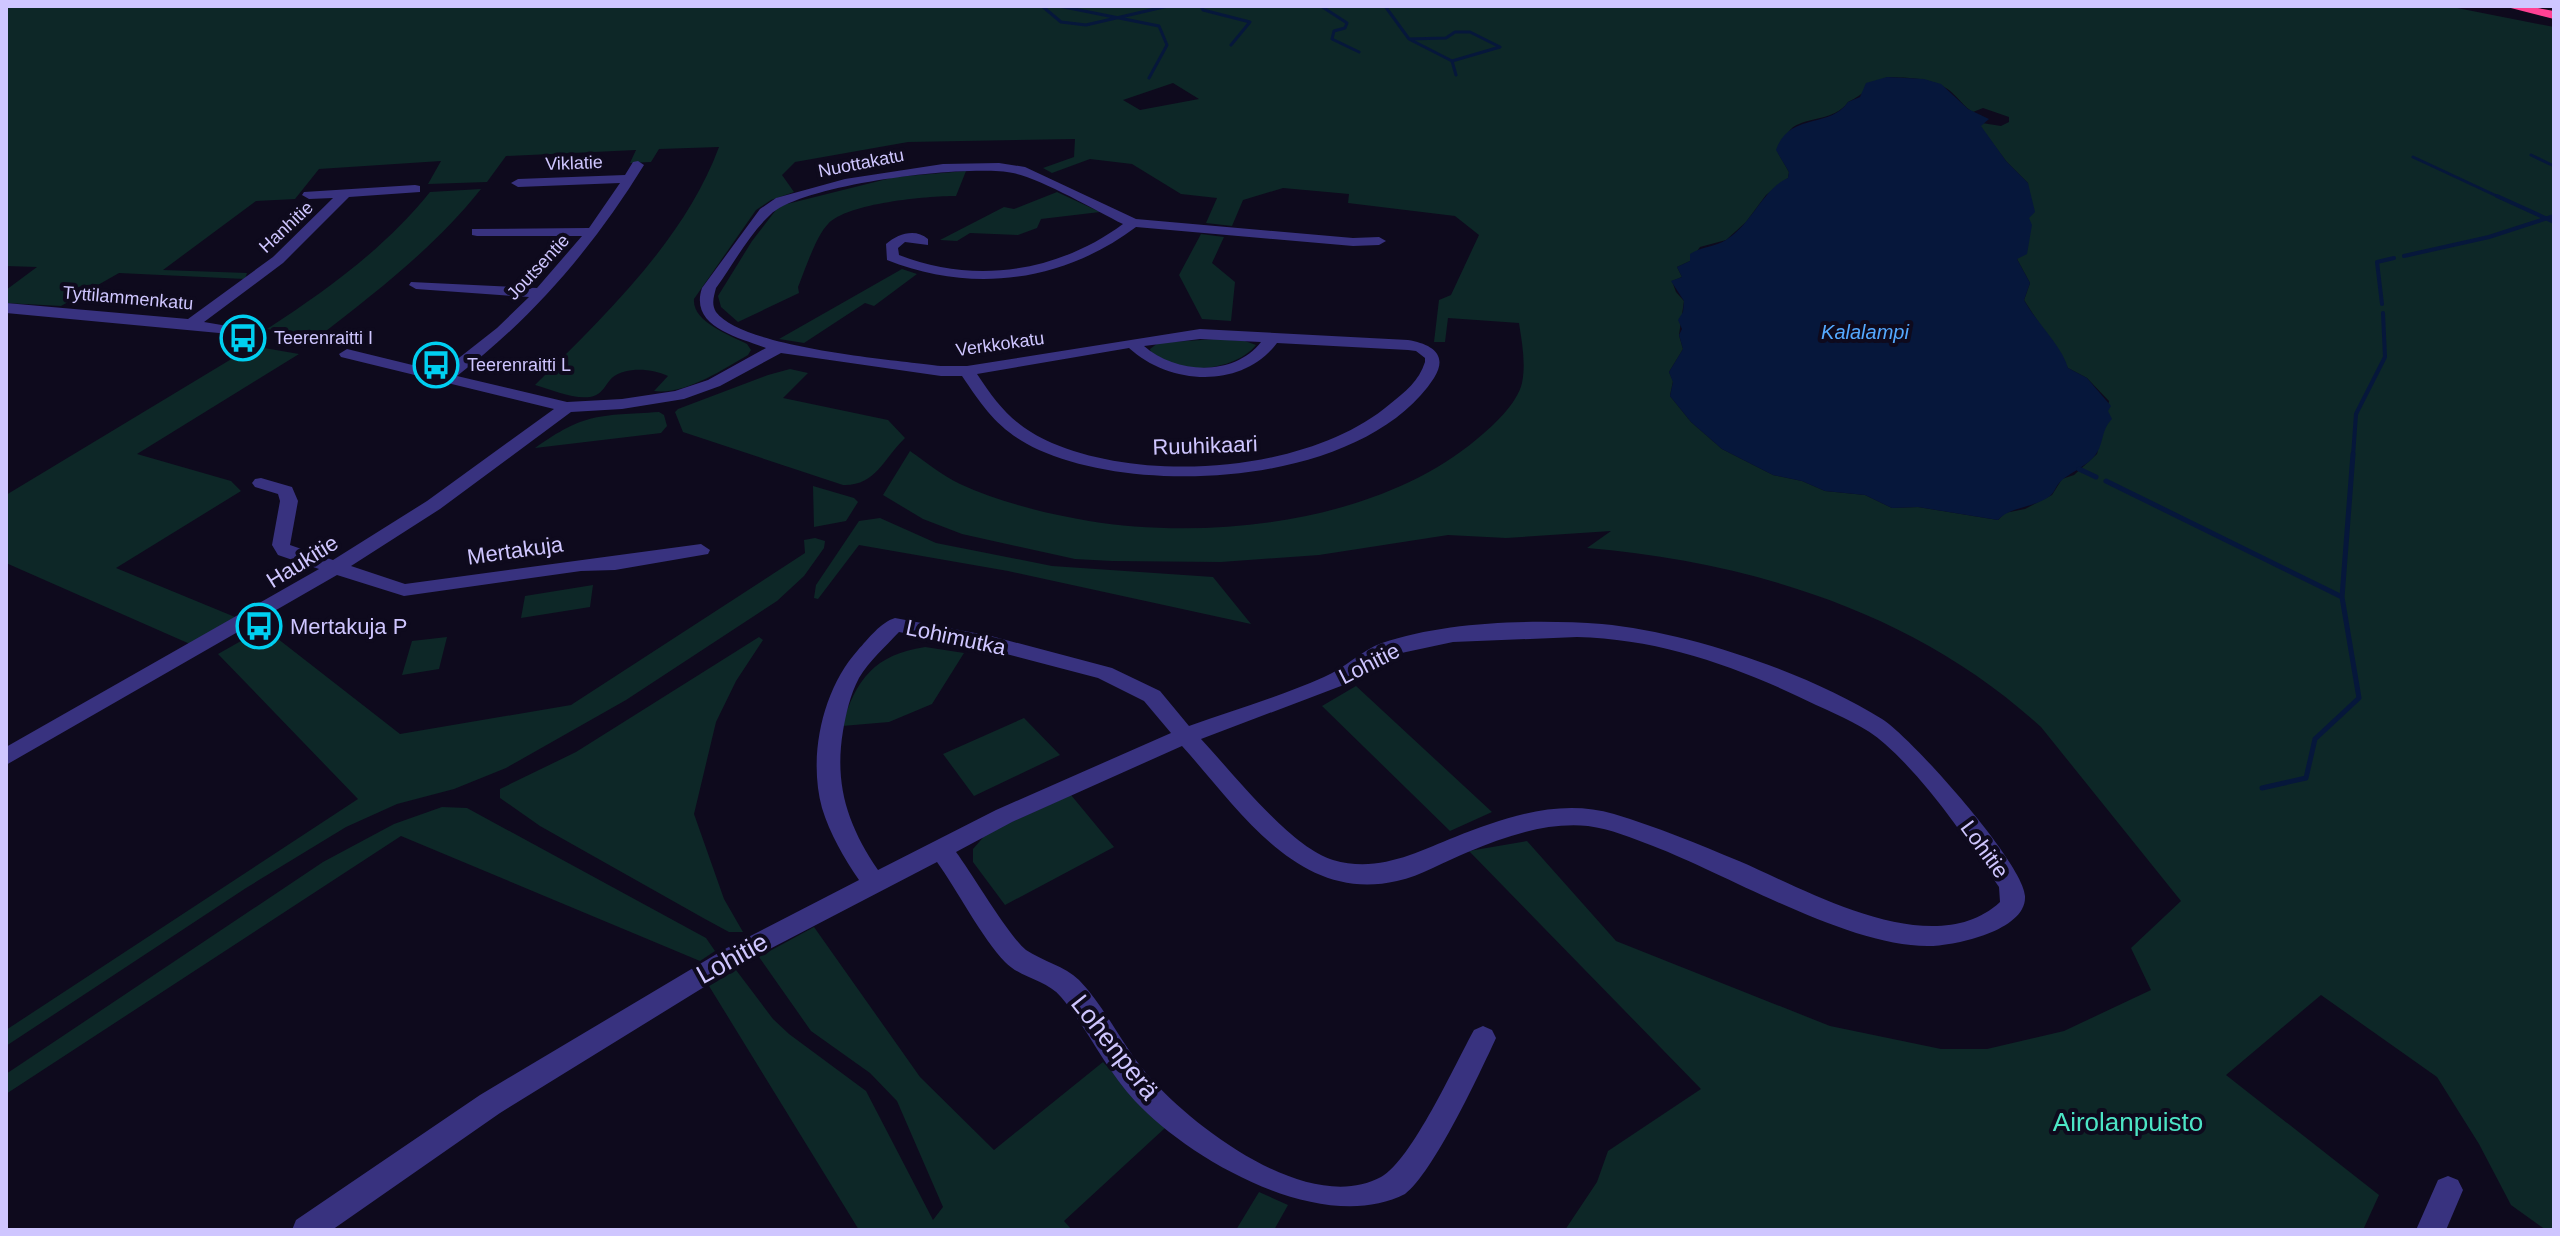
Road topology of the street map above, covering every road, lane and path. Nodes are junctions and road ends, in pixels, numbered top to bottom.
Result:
1 (2509, 6) edge
2 (2554, 15) edge
3 (634, 172) joint
4 (518, 183) dead end
5 (415, 189) dead end
6 (345, 193) junction
7 (309, 195) dead end
8 (1133, 223) junction
9 (477, 232) dead end
10 (593, 232) junction
11 (1379, 241) dead end
12 (923, 242) dead end
13 (416, 285) dead end
14 (540, 293) junction
15 (6, 308) edge
16 (29, 309) junction
17 (191, 324) junction
18 (6, 325) edge
19 (246, 333) dead end
20 (1273, 337) junction
21 (1132, 343) junction
22 (779, 348) junction
23 (1430, 352) joint
24 (347, 354) dead end
25 (967, 371) junction
26 (446, 376) junction
27 (567, 407) junction
28 (261, 483) dead end
29 (701, 550) dead end
30 (338, 568) junction
31 (1185, 736) junction
32 (6, 757) edge
33 (940, 847) junction
34 (874, 883) junction
35 (1483, 1038) dead end
36 (2448, 1190) dead end
37 (307, 1230) edge
38 (2431, 1230) edge

1 - 2 highway
3 - 4 street, Viklatie
3 - 10 street, Joutsentie
5 - 6 street
6 - 7 street
6 - 17 street, Hanhitie
8 - 11 street, Nuottakatu
8 - 12 street
8 - 22 street, Nuottakatu
9 - 10 street
10 - 14 street, Joutsentie
13 - 14 street
14 - 26 street, Joutsentie
15 - 16 street, Tyttilammenkatu
16 - 17 street, Tyttilammenkatu
16 - 18 street
17 - 19 street, Tyttilammenkatu
20 - 21 street, Verkkokatu
20 - 21 street
20 - 23 street, Verkkokatu
21 - 25 street, Verkkokatu
22 - 25 street, Verkkokatu
22 - 27 street
23 - 25 street, Ruuhikaari
24 - 26 street
26 - 27 street
27 - 30 street, Haukitie
28 - 30 street, Mertakuja
29 - 30 street, Mertakuja
30 - 32 street, Haukitie
31 - 31 street, Lohitie
31 - 33 street, Lohitie
31 - 34 street, Lohimutka
33 - 34 street, Lohitie
33 - 35 street, Lohenperä
34 - 37 street, Lohitie
36 - 38 street

